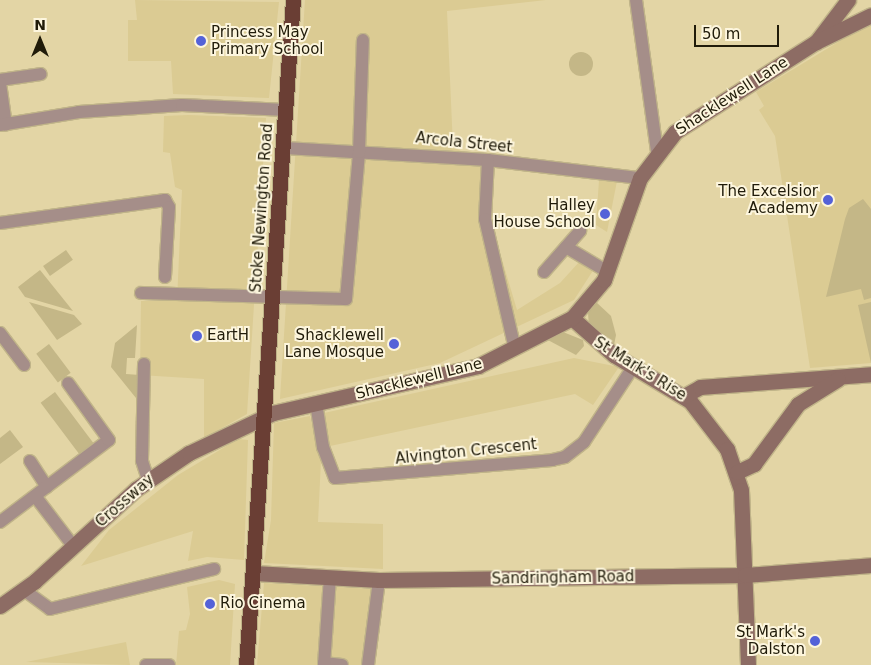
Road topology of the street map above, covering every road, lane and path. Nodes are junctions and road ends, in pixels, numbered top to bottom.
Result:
1 (293, 0) edge
2 (636, 0) edge
3 (848, 0) edge
4 (854, 0) edge
5 (870, 16) edge
6 (363, 40) dead end
7 (816, 42) junction
8 (41, 74) dead end
9 (0, 82) edge
10 (286, 110) junction
11 (3, 125) edge
12 (284, 148) junction
13 (657, 151) junction
14 (360, 152) junction
15 (488, 160) junction
16 (640, 178) junction
17 (0, 223) edge
18 (580, 231) dead end
19 (566, 247) junction
20 (544, 272) dead end
21 (608, 272) junction
22 (165, 285) junction
23 (141, 293) dead end
24 (274, 298) junction
25 (572, 318) junction
26 (0, 333) edge
27 (515, 348) junction
28 (144, 364) dead end
29 (24, 365) dead end
30 (633, 367) junction
31 (871, 374) edge
32 (797, 379) junction
33 (838, 379) junction
34 (68, 383) dead end
35 (684, 396) junction
36 (810, 396) junction
37 (316, 403) junction
38 (264, 418) junction
39 (30, 461) dead end
40 (737, 472) junction
41 (148, 479) junction
42 (48, 486) junction
43 (35, 496) junction
44 (0, 522) edge
45 (74, 547) junction
46 (871, 565) edge
47 (214, 569) dead end
48 (254, 573) junction
49 (745, 575) junction
50 (330, 578) junction
51 (382, 580) junction
52 (24, 590) junction
53 (0, 606) edge
54 (324, 664) edge
55 (146, 665) edge
56 (169, 665) edge
57 (246, 665) edge
58 (342, 665) edge
59 (368, 665) edge
60 (748, 665) edge

1 - 10 highway, Stoke Newington Road
2 - 13 street
3 - 7 street, Shacklewell Lane
4 - 5 street
5 - 7 street, Shacklewell Lane
6 - 14 street
7 - 13 street, Shacklewell Lane
8 - 9 street
9 - 11 street
10 - 11 street
10 - 12 highway, Stoke Newington Road
12 - 14 street, Arcola Street
12 - 24 highway, Stoke Newington Road
13 - 16 street, Shacklewell Lane
14 - 15 street, Arcola Street
14 - 24 street
15 - 16 street, Arcola Street
15 - 27 street
16 - 21 street, Shacklewell Lane
17 - 22 street
18 - 19 street
19 - 20 street
19 - 21 street
21 - 25 street, Shacklewell Lane
22 - 23 street
22 - 24 street
24 - 38 highway, Stoke Newington Road
25 - 27 street, Shacklewell Lane
25 - 30 street, St Mark's Rise
26 - 29 street
27 - 37 street, Shacklewell Lane
28 - 41 street
30 - 35 street, St Mark's Rise
30 - 37 street, Alvington Crescent
31 - 33 street
32 - 33 street
32 - 35 street
32 - 36 street
33 - 36 street
34 - 42 street
35 - 40 street, St Mark's Rise
36 - 40 street
37 - 38 street, Shacklewell Lane
38 - 41 street, Crossway
38 - 48 highway, Stoke Newington Road
39 - 42 street
40 - 49 street, St Mark's Rise
41 - 45 street, Crossway
42 - 43 street
43 - 44 street
43 - 45 street
45 - 52 street, Crossway
46 - 49 street, Sandringham Road
47 - 52 street
48 - 50 street, Sandringham Road
48 - 57 highway, Stoke Newington Road
49 - 51 street, Sandringham Road
49 - 60 street, St Mark's Rise
50 - 51 street, Sandringham Road
50 - 54 street
51 - 59 street
52 - 53 street, Crossway
54 - 58 street
55 - 56 street

